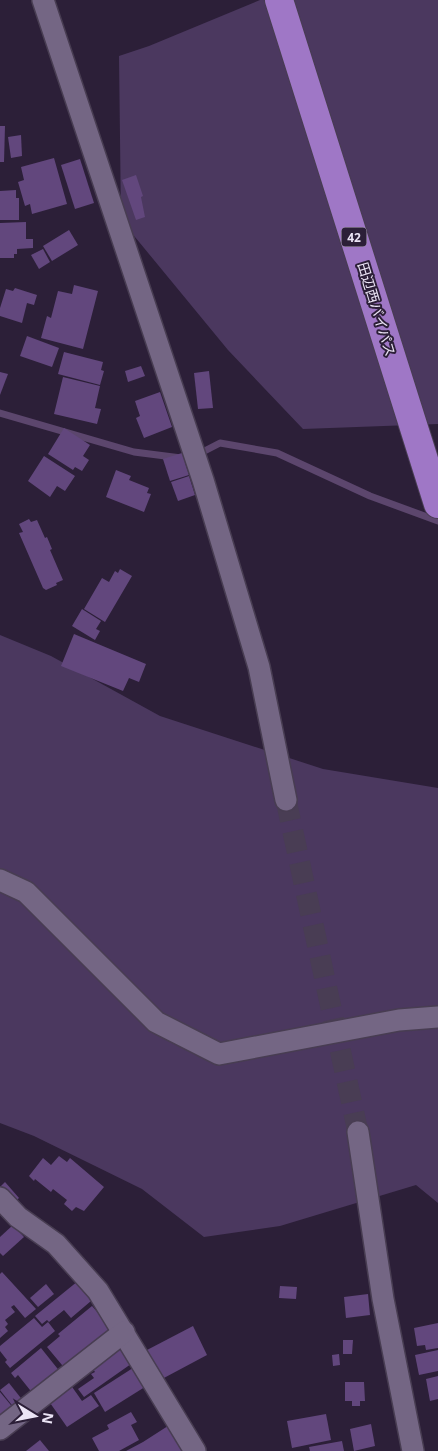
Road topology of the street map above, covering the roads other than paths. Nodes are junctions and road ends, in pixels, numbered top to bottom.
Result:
1 (43, 0) edge
2 (279, 0) edge
3 (438, 504) edge
4 (286, 800) tunnel mouth
5 (0, 880) edge
6 (438, 1017) edge
7 (358, 1132) tunnel mouth
8 (0, 1198) edge
9 (124, 1332) junction
10 (0, 1430) edge
11 (196, 1451) edge
12 (413, 1451) edge

1 - 4 street
2 - 3 highway, 田辺西バイパス / 42
5 - 6 street
7 - 12 street
8 - 9 street
9 - 10 street
9 - 11 street

